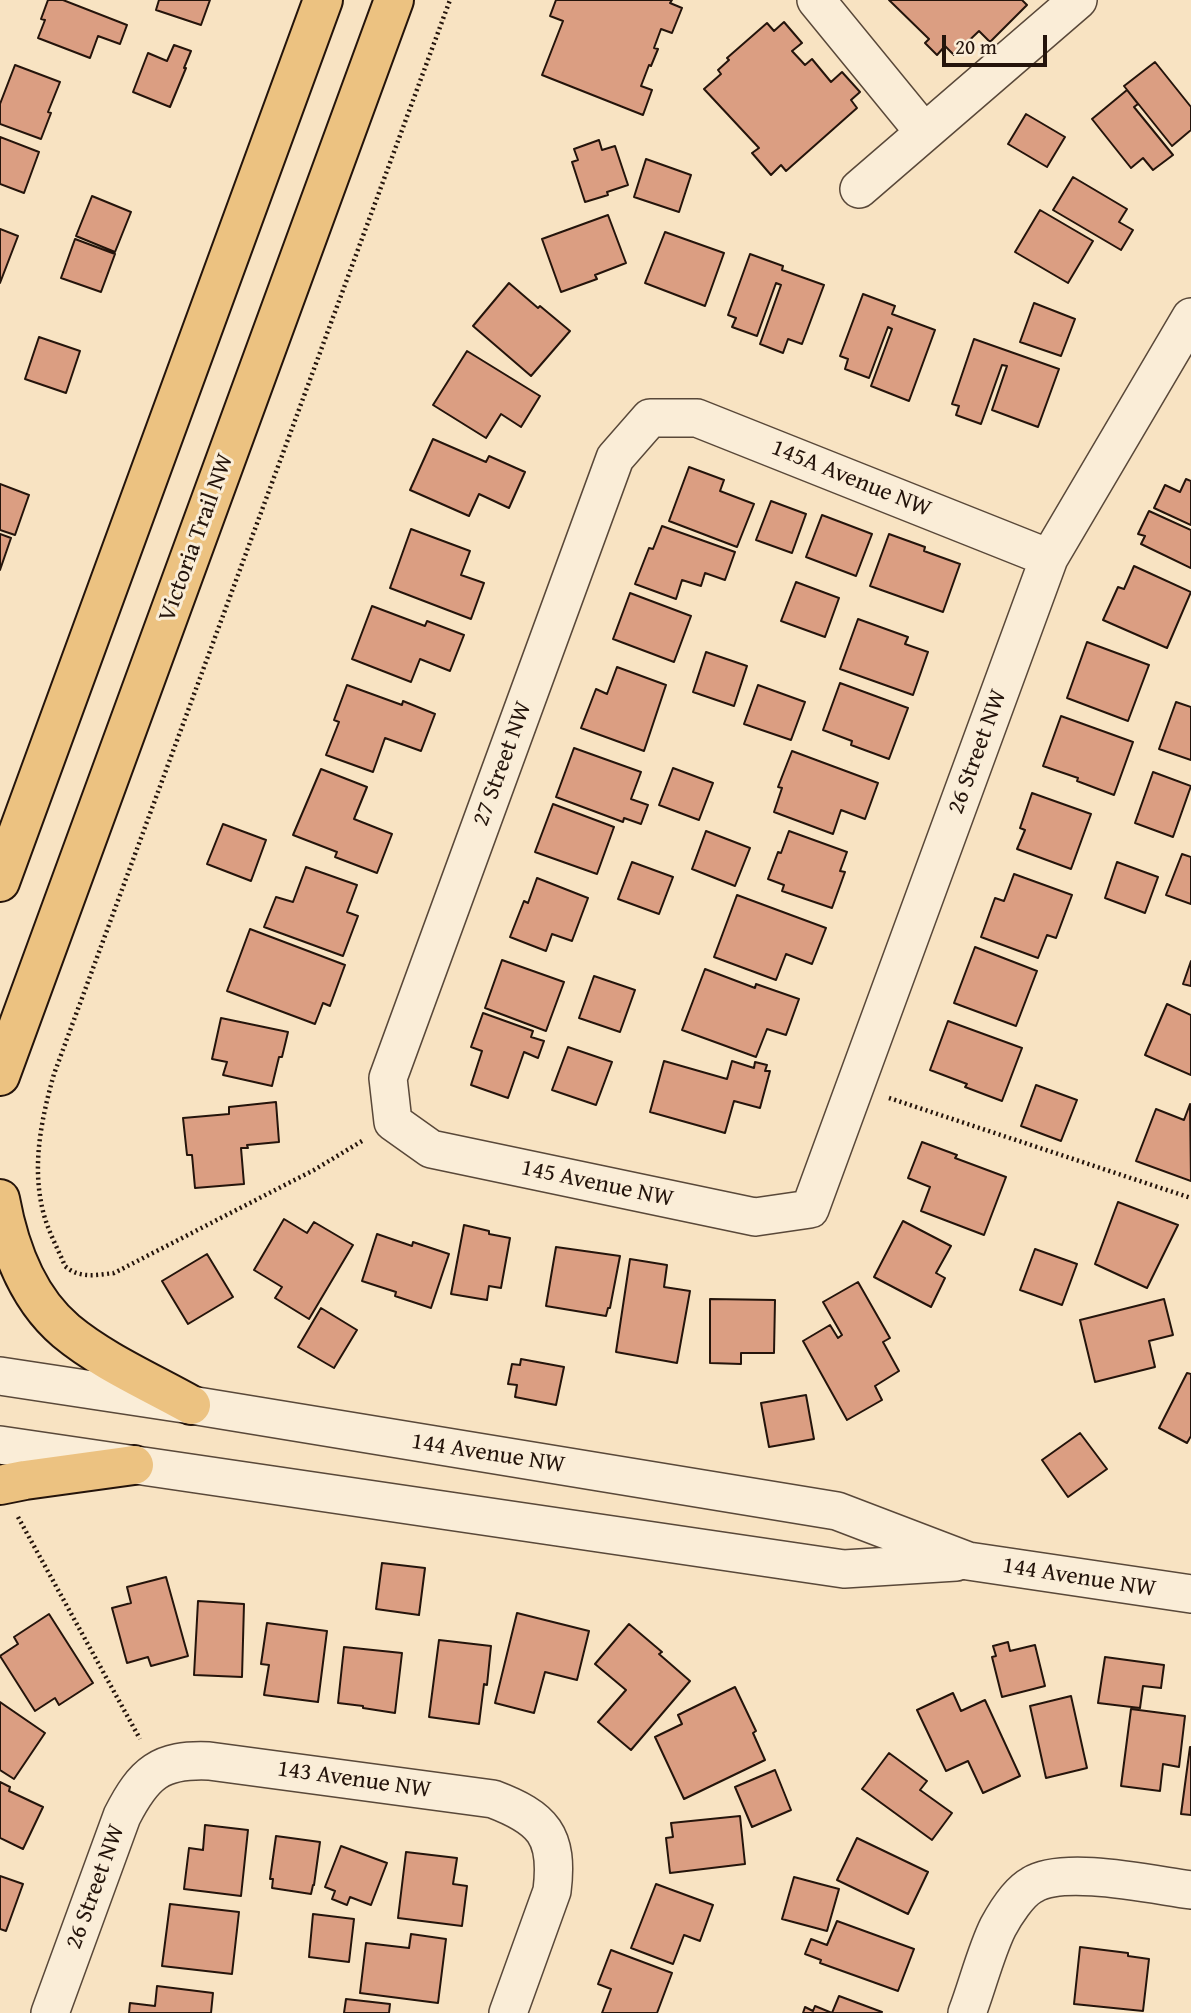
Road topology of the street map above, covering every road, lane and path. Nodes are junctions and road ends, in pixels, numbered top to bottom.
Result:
1 (323, 0) edge
2 (394, 0) edge
3 (450, 0) edge
4 (816, 0) edge
5 (1078, 0) edge
6 (924, 132) junction
7 (859, 189) dead end
8 (1191, 317) edge
9 (650, 418) joint
10 (1049, 558) junction
11 (0, 882) edge
12 (0, 1076) edge
13 (855, 1087) junction
14 (393, 1122) junction
15 (1191, 1198) edge
16 (0, 1199) edge
17 (810, 1209) joint
18 (0, 1376) edge
19 (191, 1405) junction
20 (0, 1445) edge
21 (134, 1465) junction
22 (8, 1497) edge
23 (968, 1561) junction
24 (1191, 1594) edge
25 (157, 1770) junction
26 (1191, 1890) edge
27 (50, 2013) edge
28 (508, 2013) edge
29 (967, 2013) edge

1 - 11 main road
2 - 12 main road, Victoria Trail NW
3 - 14 path
4 - 6 street
5 - 6 street
6 - 7 street
8 - 10 street, 26 Street NW
9 - 10 street, 145A Avenue NW
9 - 14 street, 27 Street NW
10 - 13 street, 26 Street NW
13 - 15 path
13 - 17 street, 26 Street NW
14 - 17 street, 145 Avenue NW
16 - 19 main road
18 - 19 street, 144 Avenue NW
19 - 23 street, 144 Avenue NW
20 - 21 street, 144 Avenue NW
21 - 22 main road
21 - 23 street, 144 Avenue NW
22 - 25 path
23 - 24 street, 144 Avenue NW
25 - 27 street, 26 Street NW
25 - 28 street, 143 Avenue NW
26 - 29 street

